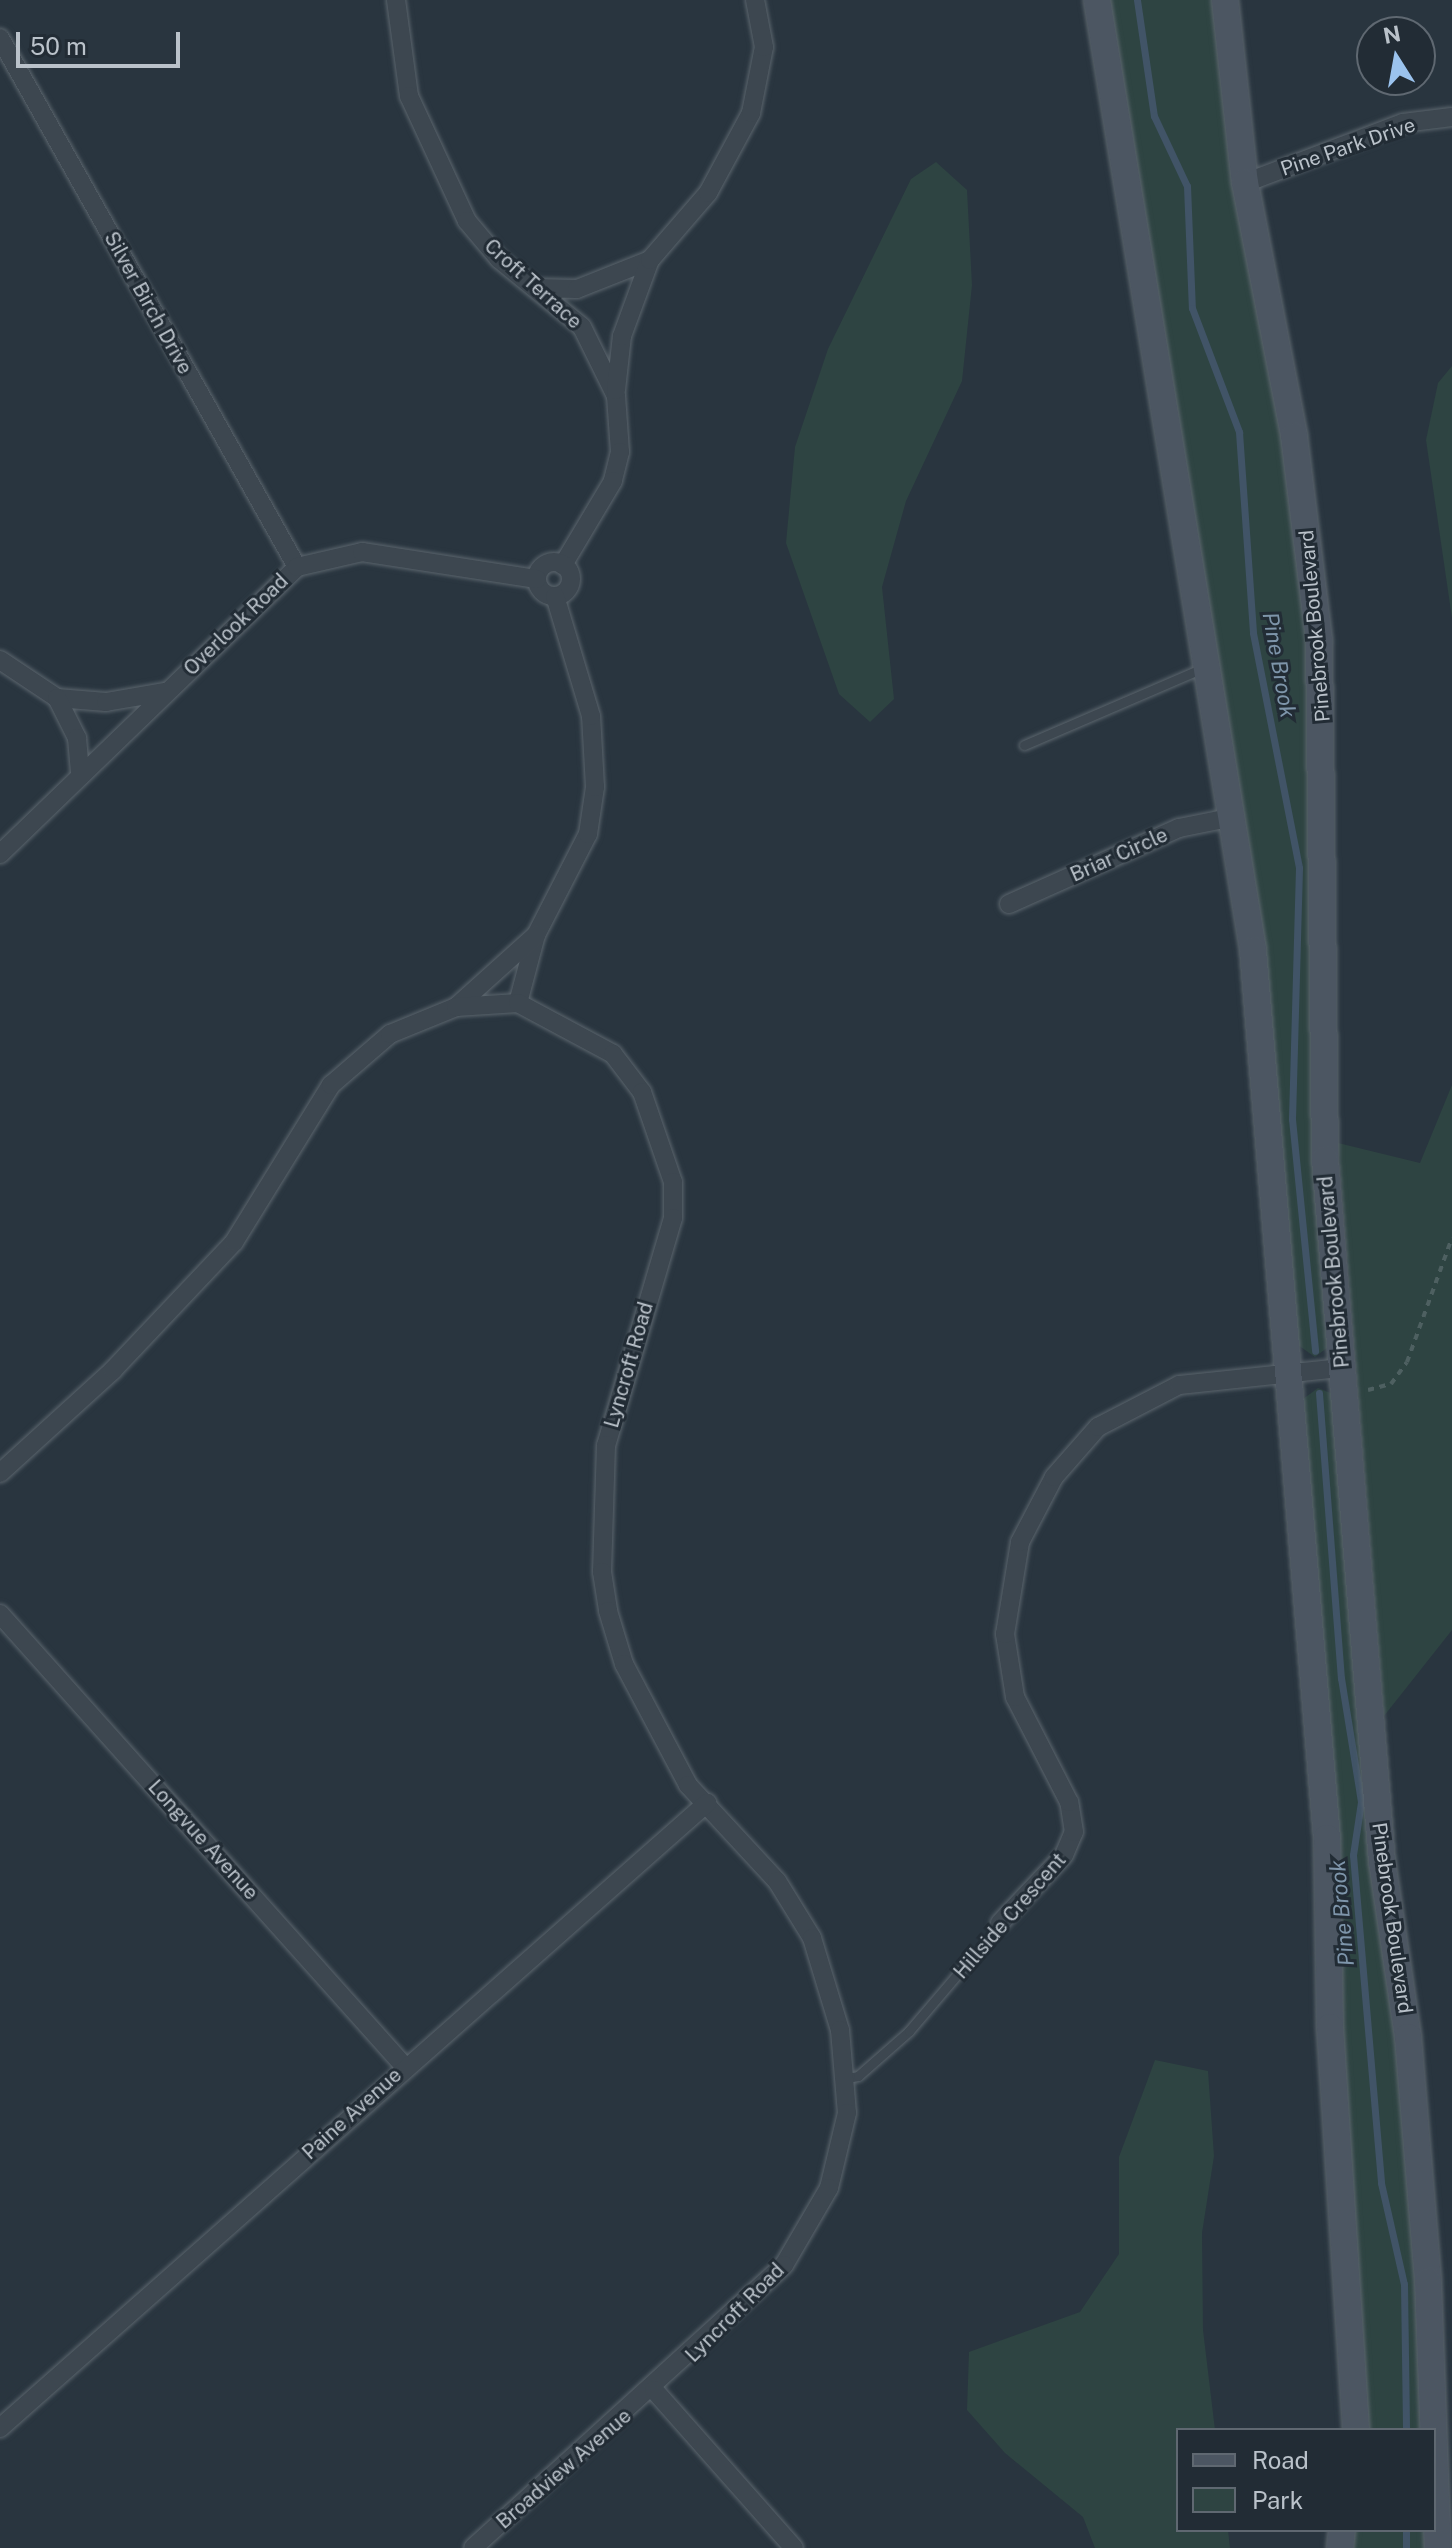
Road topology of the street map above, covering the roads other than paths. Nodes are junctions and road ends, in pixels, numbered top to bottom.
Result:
1 (396, 0) edge
2 (755, 0) edge
3 (1097, 0) edge
4 (1225, 0) edge
5 (0, 38) edge
6 (1452, 117) edge
7 (1245, 183) junction
8 (650, 260) junction
9 (536, 288) junction
10 (616, 396) junction
11 (563, 565) junction
12 (297, 567) junction
13 (537, 579) junction
14 (555, 596) junction
15 (0, 660) edge
16 (1208, 666) junction
17 (166, 692) junction
18 (57, 698) junction
19 (1024, 745) dead end
20 (80, 776) junction
21 (1234, 817) junction
22 (0, 854) edge
23 (1009, 904) dead end
24 (536, 935) junction
25 (518, 1003) junction
26 (456, 1007) junction
27 (1342, 1368) junction
28 (1289, 1372) junction
29 (0, 1473) edge
30 (0, 1614) edge
31 (707, 1803) junction
32 (1000, 1923) road end
33 (961, 1970) road end
34 (405, 2067) junction
35 (846, 2078) junction
36 (654, 2390) junction
37 (0, 2428) edge
38 (1356, 2428) edge
39 (1433, 2428) edge
40 (1436, 2500) edge
41 (473, 2548) edge
42 (794, 2548) edge
43 (1438, 2548) edge

1 - 9 street, Croft Terrace
2 - 8 street
3 - 16 street
4 - 7 street, Pinebrook Boulevard
5 - 12 street, Silver Birch Drive
6 - 7 street, Pine Park Drive
7 - 27 street, Pinebrook Boulevard
8 - 9 street
8 - 10 street
9 - 10 street, Croft Terrace
10 - 11 street, Croft Terrace
11 - 13 street
11 - 14 street
12 - 13 street, Overlook Road
12 - 17 street, Overlook Road
13 - 14 street
14 - 24 street
15 - 18 street
16 - 19 lane
16 - 21 street
17 - 18 street
17 - 20 street, Overlook Road
18 - 20 street
20 - 22 street, Overlook Road
21 - 23 street, Briar Circle
21 - 28 street
24 - 25 street
24 - 26 street
25 - 26 street
25 - 31 street, Lyncroft Road
26 - 29 street
27 - 28 street, Hillside Crescent
27 - 39 street, Pinebrook Boulevard
28 - 32 street, Hillside Crescent
28 - 38 street
30 - 34 street, Longvue Avenue
31 - 34 street, Paine Avenue
31 - 35 street, Lyncroft Road
33 - 35 lane, Hillside Crescent
34 - 37 street, Paine Avenue
35 - 36 street, Lyncroft Road
36 - 41 street, Broadview Avenue
36 - 42 street
40 - 43 street, Pinebrook Boulevard

